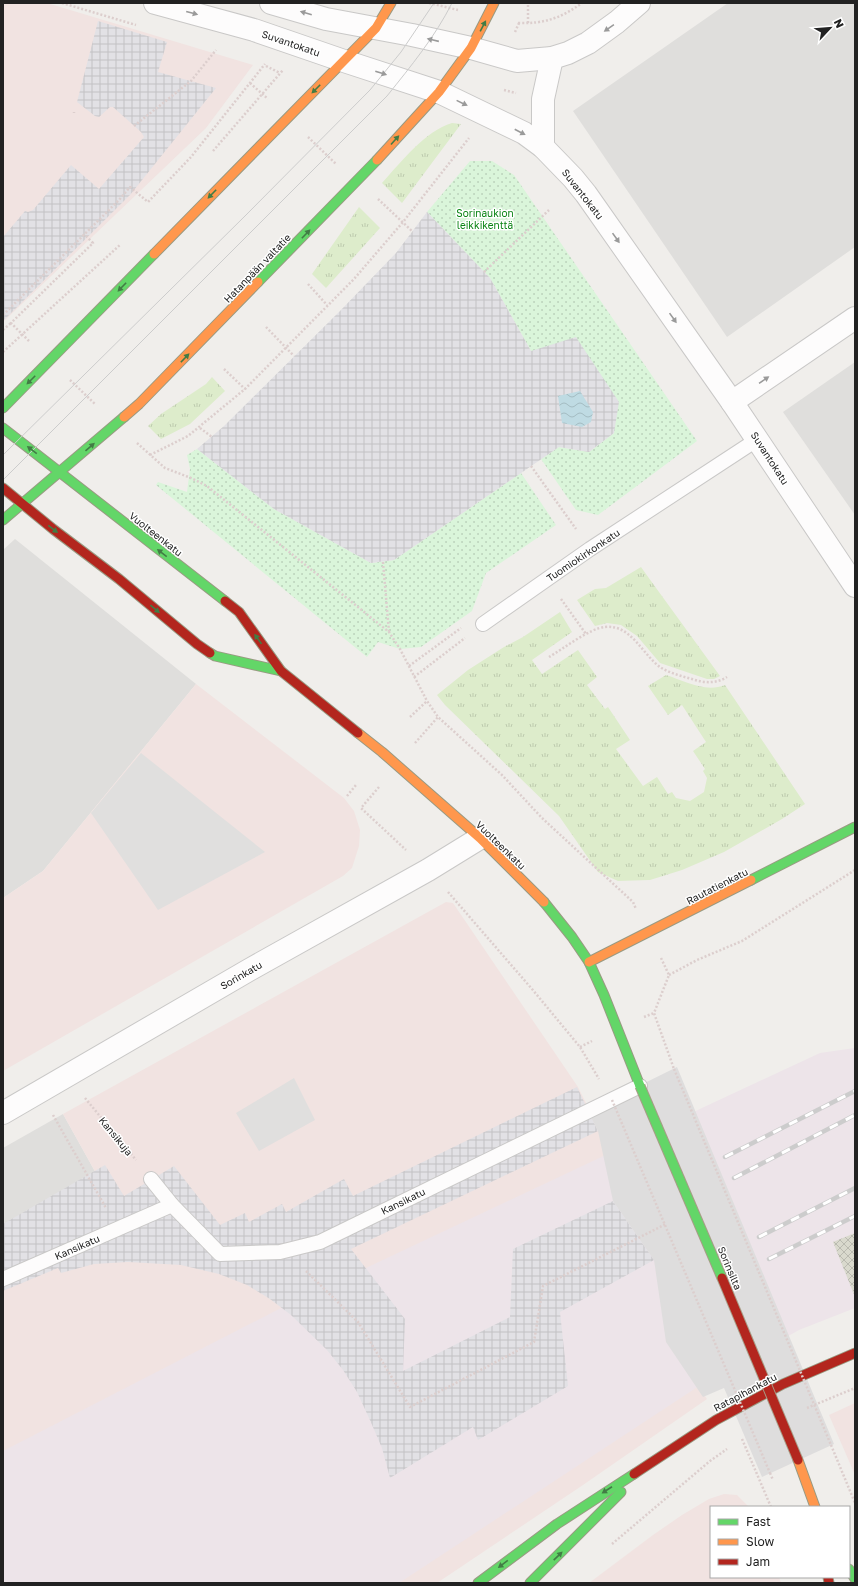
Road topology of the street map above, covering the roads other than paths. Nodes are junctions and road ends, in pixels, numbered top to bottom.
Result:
1 (155, 3) edge
2 (271, 3) edge
3 (391, 3) edge
4 (494, 3) edge
5 (639, 3) edge
6 (376, 28) junction
7 (471, 48) junction
8 (552, 58) junction
9 (344, 61) junction
10 (439, 92) junction
11 (543, 147) junction
12 (855, 318) edge
13 (732, 402) junction
14 (3, 408) edge
15 (3, 428) edge
16 (758, 439) junction
17 (61, 472) junction
18 (3, 488) edge
19 (22, 505) junction
20 (3, 520) edge
21 (855, 586) edge
22 (483, 624) road end
23 (281, 670) junction
24 (855, 827) edge
25 (480, 838) junction
26 (588, 962) junction
27 (640, 1086) junction
28 (3, 1113) edge
29 (151, 1180) road end
30 (172, 1205) junction
31 (3, 1279) edge
32 (855, 1353) edge
33 (651, 1461) junction
34 (816, 1506) edge
35 (478, 1583) edge
36 (530, 1583) edge

1 -> 9 street, Suvantokatu
6 -> 2 street
3 - 6 main road
7 -> 4 main road, Hatanpään valtatie
5 -> 8 street
7 -> 6 street
6 - 9 main road
7 - 8 street
7 - 10 main road, Hatanpään valtatie
8 - 11 street
9 -> 10 street, Suvantokatu
9 -> 14 main road
10 -> 11 street, Suvantokatu
17 -> 10 main road, Hatanpään valtatie
11 -> 13 street, Suvantokatu
13 -> 12 street
13 - 16 street, Suvantokatu
17 -> 15 main road, Vuolteenkatu
16 - 21 street, Suvantokatu
16 - 22 lane, Tuomiokirkonkatu
17 - 19 main road, Hatanpään valtatie
23 -> 17 main road, Vuolteenkatu
18 - 19 main road, Vuolteenkatu
19 - 20 main road, Hatanpään valtatie
19 -> 23 main road, Vuolteenkatu
23 - 25 main road, Vuolteenkatu
24 - 26 main road, Rautatienkatu
25 - 26 main road, Vuolteenkatu
25 - 28 street, Sorinkatu
26 - 27 main road, Vuolteenkatu
27 - 30 lane, Kansikatu
27 - 34 main road, Sorinsilta, bridge
29 - 30 lane, Kansikatu
30 - 31 lane, Kansikatu
32 - 33 main road, Ratapihankatu
33 -> 35 main road, Ratapihankatu
36 -> 33 main road, Ratapihankatu

